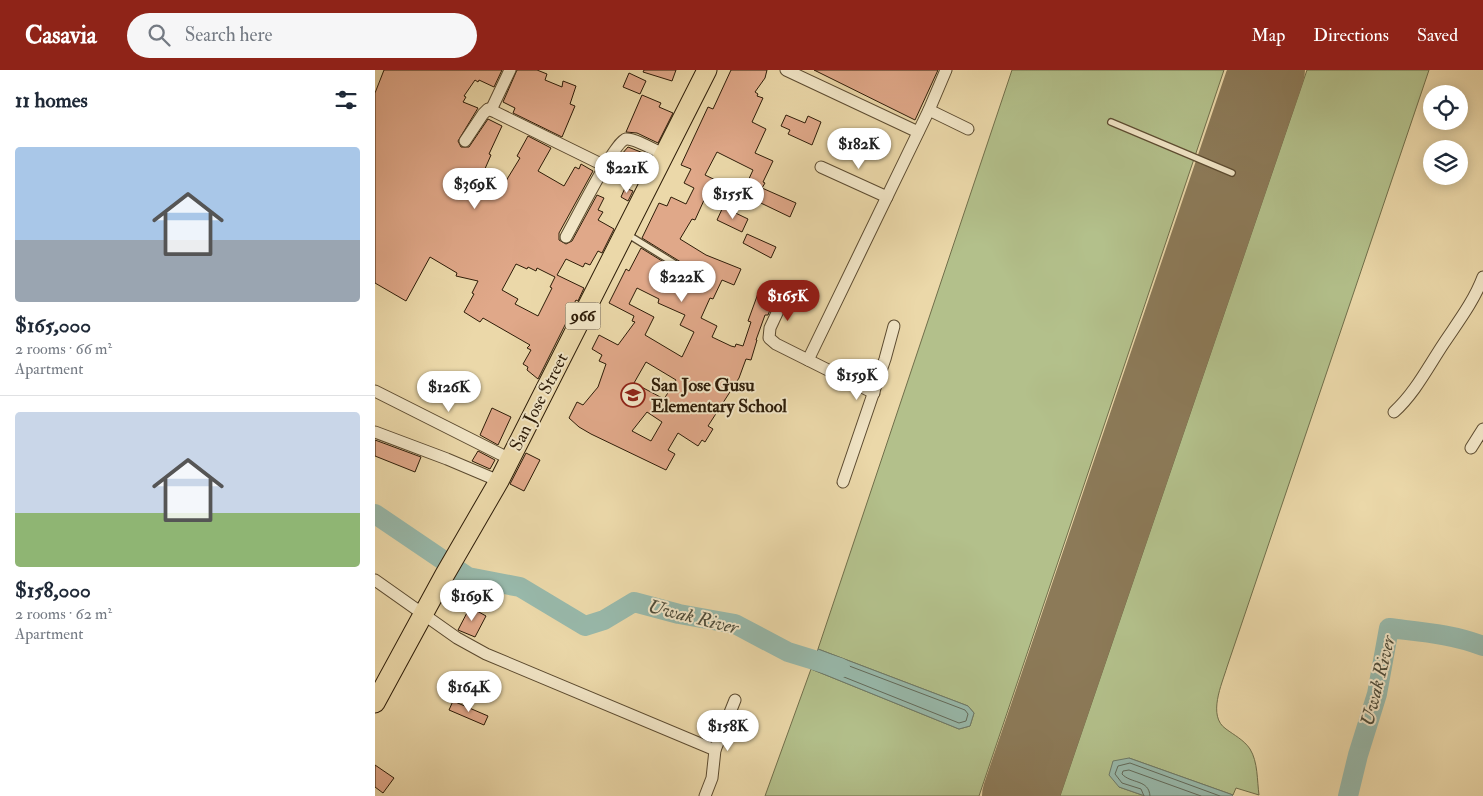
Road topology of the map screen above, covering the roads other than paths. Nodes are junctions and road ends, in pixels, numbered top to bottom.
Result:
1 (510, 70) edge
2 (707, 70) edge
3 (786, 70) edge
4 (946, 70) edge
5 (491, 110) junction
6 (929, 110) junction
7 (1111, 122) dead end
8 (968, 129) dead end
9 (918, 132) junction
10 (465, 141) dead end
11 (665, 155) junction
12 (605, 166) junction
13 (821, 167) dead end
14 (1232, 173) dead end
15 (887, 197) junction
16 (625, 233) junction
17 (566, 237) dead end
18 (690, 273) dead end
19 (1483, 277) edge
20 (783, 300) dead end
21 (894, 326) dead end
22 (808, 360) junction
23 (375, 391) edge
24 (874, 393) junction
25 (1394, 412) dead end
26 (1483, 429) edge
27 (375, 432) edge
28 (1471, 448) dead end
29 (510, 459) junction
30 (499, 482) junction
31 (843, 482) dead end
32 (375, 580) edge
33 (423, 615) junction
34 (735, 700) dead end
35 (375, 703) edge
36 (715, 750) junction
37 (705, 796) edge

1 - 5 street
2 - 11 main road, San Jose Street / 966
3 - 9 street
4 - 6 street
5 - 10 street
5 - 12 street
6 - 8 street
6 - 9 street
7 - 14 lane
9 - 15 street
11 - 12 street
11 - 16 main road, San Jose Street / 966
12 - 17 street
13 - 15 street
15 - 22 street
16 - 18 lane
16 - 29 main road, San Jose Street / 966
19 - 25 street
20 - 22 street
21 - 24 street
22 - 24 street
23 - 29 street
24 - 31 street
26 - 28 street
27 - 30 street
29 - 30 main road, San Jose Street / 966
30 - 33 main road, San Jose Street / 966
32 - 33 street
33 - 35 main road, San Jose Street / 966
33 - 36 street
34 - 36 street
36 - 37 street

